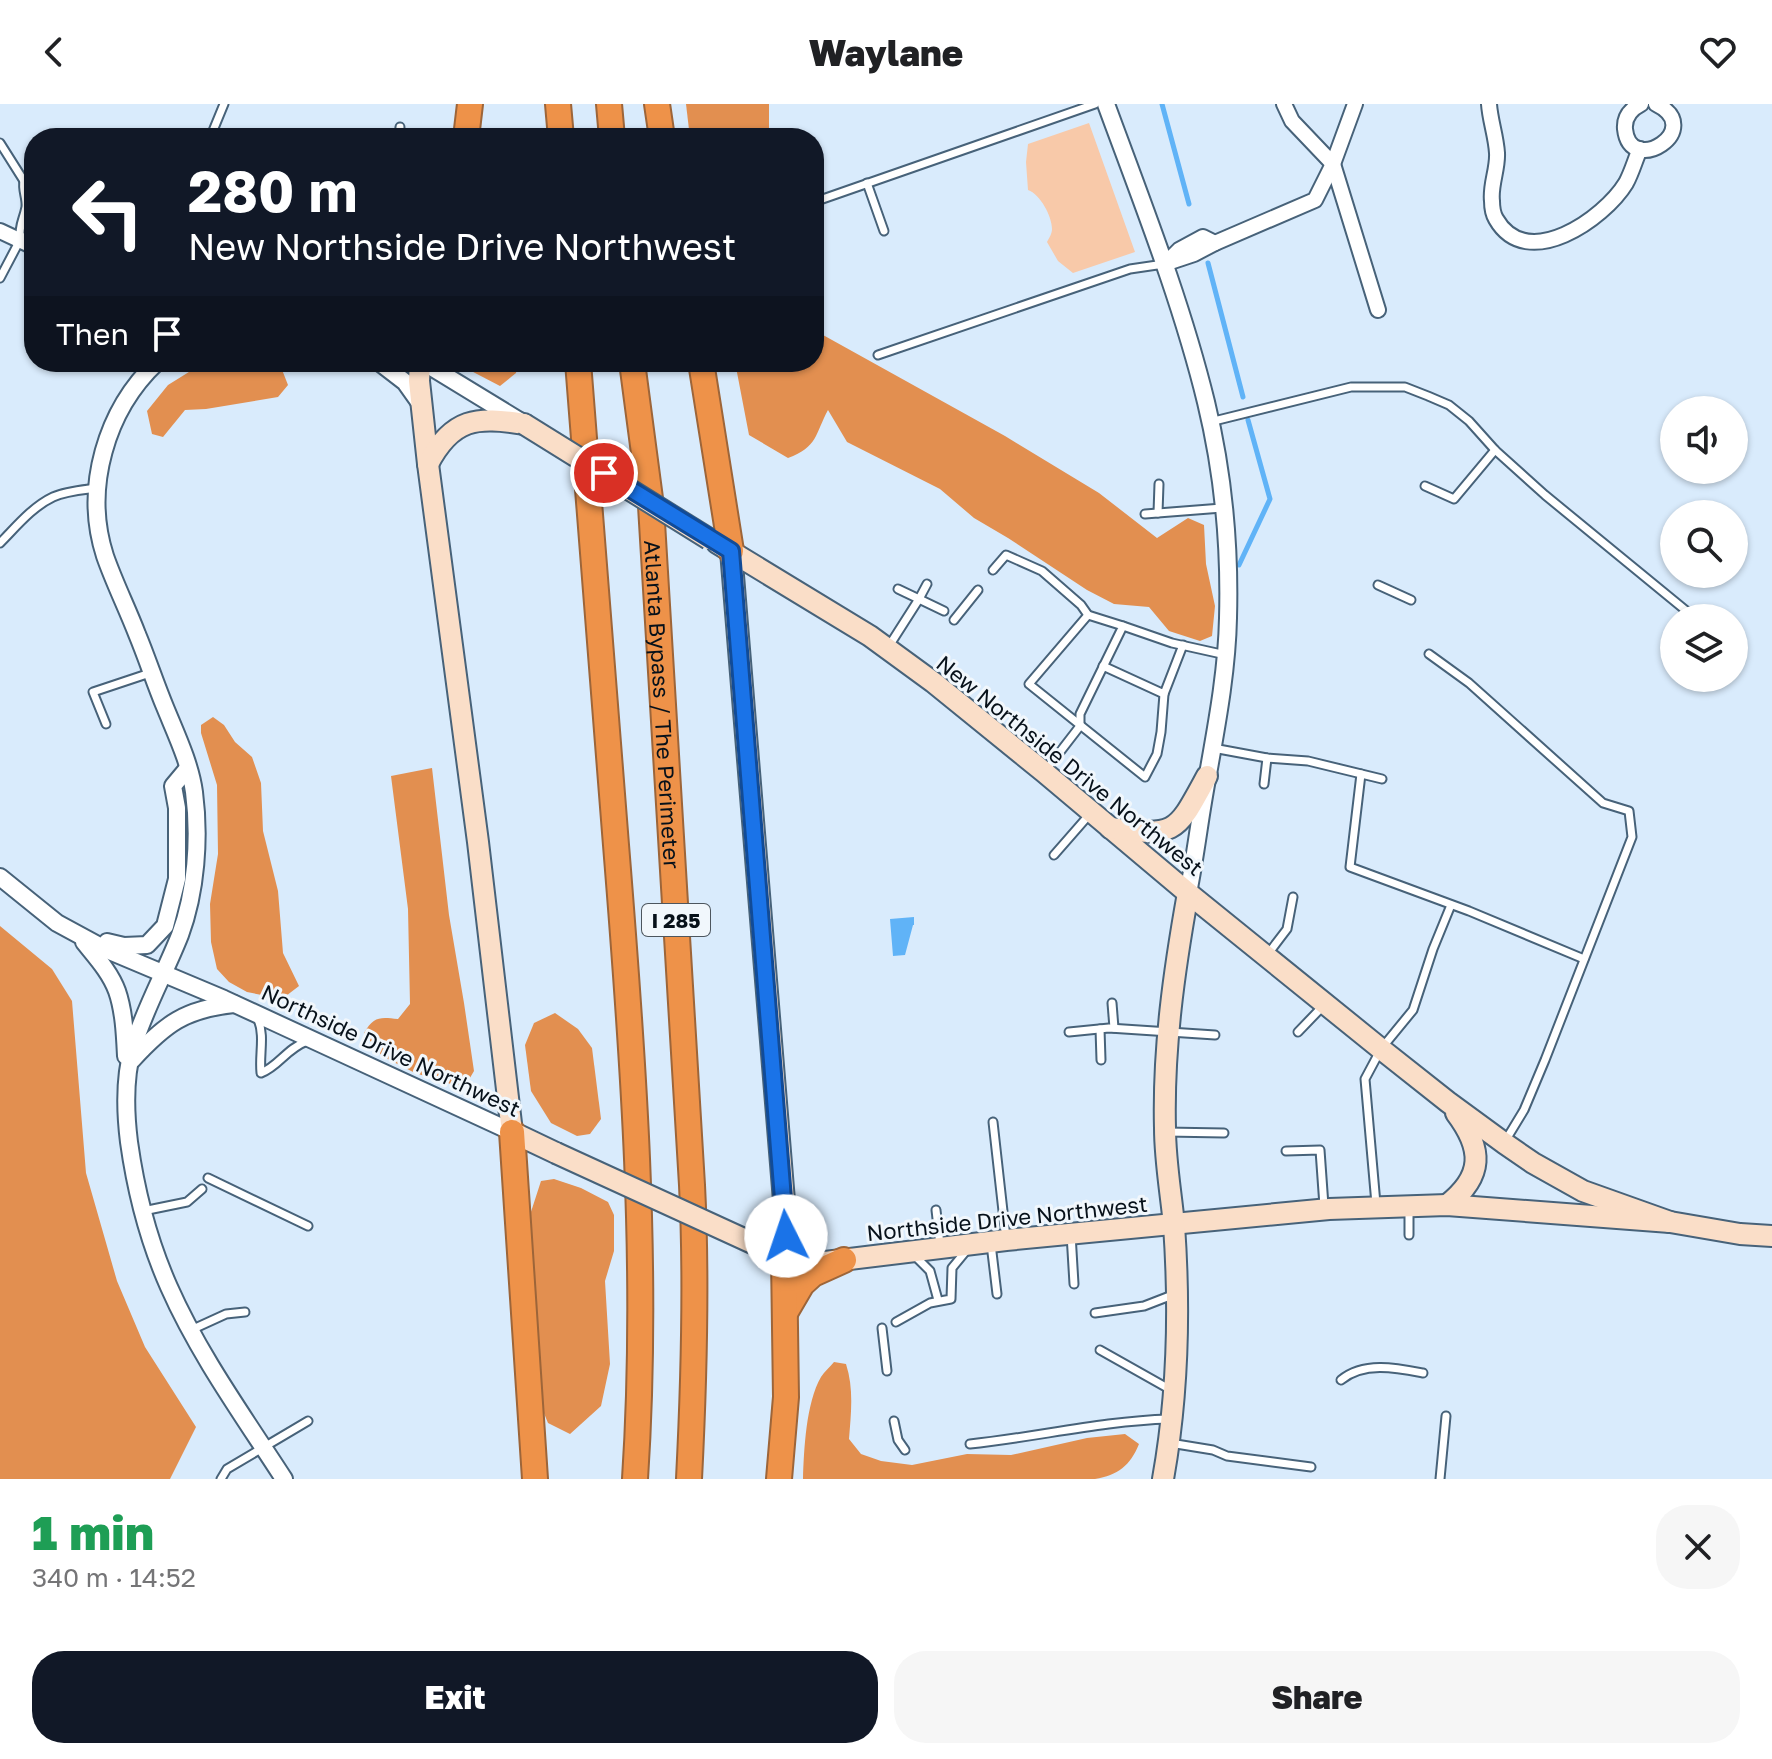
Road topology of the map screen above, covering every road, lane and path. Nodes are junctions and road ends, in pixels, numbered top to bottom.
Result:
1 (224, 104) edge
2 (470, 104) edge
3 (558, 104) edge
4 (609, 104) edge
5 (657, 104) edge
6 (1095, 104) edge
7 (1106, 104) edge
8 (1284, 104) edge
9 (1355, 104) edge
10 (1489, 104) edge
11 (1641, 104) edge
12 (1656, 104) edge
13 (214, 128) edge
14 (467, 128) edge
15 (560, 128) edge
16 (611, 128) edge
17 (661, 128) edge
18 (0, 143) edge
19 (1640, 149) junction
20 (1333, 164) junction
21 (24, 181) joint
22 (867, 183) junction
23 (24, 196) edge
24 (824, 198) edge
25 (24, 209) edge
26 (0, 231) edge
27 (884, 231) dead end
28 (24, 237) edge
29 (20, 240) junction
30 (24, 242) edge
31 (1164, 264) junction
32 (0, 278) edge
33 (1378, 310) dead end
34 (878, 355) dead end
35 (147, 372) edge
36 (392, 372) edge
37 (420, 372) edge
38 (438, 372) edge
39 (579, 372) edge
40 (633, 372) edge
41 (703, 372) edge
42 (422, 406) junction
43 (1210, 422) junction
44 (524, 424) junction
45 (1495, 450) junction
46 (428, 464) junction
47 (1159, 484) dead end
48 (1425, 486) dead end
49 (97, 488) junction
50 (1224, 508) junction
51 (1158, 513) junction
52 (1145, 514) dead end
53 (0, 543) edge
54 (731, 551) junction
55 (993, 570) dead end
56 (927, 584) dead end
57 (1378, 585) dead end
58 (898, 589) dead end
59 (978, 590) dead end
60 (919, 599) junction
61 (1411, 600) dead end
62 (1678, 604) edge
63 (944, 611) dead end
64 (1088, 615) junction
65 (954, 620) dead end
66 (1123, 626) junction
67 (1183, 645) junction
68 (888, 648) junction
69 (1429, 654) dead end
70 (1226, 655) junction
71 (1103, 666) junction
72 (152, 672) junction
73 (1164, 694) junction
74 (106, 724) dead end
75 (1080, 726) junction
76 (1213, 748) junction
77 (1267, 758) junction
78 (188, 768) junction
79 (1044, 772) junction
80 (1361, 774) junction
81 (1207, 776) junction
82 (1382, 779) dead end
83 (1264, 784) dead end
84 (1092, 812) junction
85 (1110, 828) junction
86 (1054, 855) dead end
87 (0, 877) edge
88 (1188, 893) junction
89 (1293, 897) dead end
90 (1451, 905) junction
91 (78, 934) junction
92 (1267, 956) junction
93 (1584, 959) junction
94 (164, 973) junction
95 (1112, 1003) dead end
96 (234, 1004) junction
97 (1325, 1004) junction
98 (255, 1013) junction
99 (1114, 1028) junction
100 (1100, 1029) junction
101 (1168, 1031) junction
102 (1069, 1032) dead end
103 (1298, 1032) dead end
104 (1215, 1035) dead end
105 (312, 1040) junction
106 (1381, 1049) junction
107 (1101, 1060) dead end
108 (128, 1067) junction
109 (1448, 1102) junction
110 (993, 1122) dead end
111 (512, 1132) junction
112 (1165, 1132) junction
113 (1224, 1133) dead end
114 (1504, 1143) junction
115 (1286, 1151) dead end
116 (208, 1178) dead end
117 (202, 1189) dead end
118 (1447, 1205) junction
119 (1409, 1206) junction
120 (1376, 1207) junction
121 (936, 1210) dead end
122 (1325, 1210) junction
123 (143, 1211) junction
124 (1670, 1222) junction
125 (1174, 1224) junction
126 (308, 1226) dead end
127 (1071, 1234) junction
128 (1409, 1235) dead end
129 (1772, 1236) edge
130 (990, 1242) junction
131 (940, 1247) junction
132 (907, 1251) junction
133 (784, 1258) junction
134 (844, 1260) junction
135 (1074, 1284) dead end
136 (1177, 1293) junction
137 (997, 1294) dead end
138 (938, 1300) junction
139 (245, 1312) dead end
140 (785, 1313) junction
141 (1095, 1313) dead end
142 (896, 1322) dead end
143 (882, 1328) dead end
144 (191, 1330) junction
145 (1100, 1350) dead end
146 (887, 1371) dead end
147 (1423, 1373) dead end
148 (1341, 1380) dead end
149 (1174, 1391) junction
150 (1446, 1416) dead end
151 (1171, 1419) junction
152 (308, 1421) dead end
153 (894, 1421) dead end
154 (1168, 1443) junction
155 (970, 1444) dead end
156 (263, 1446) junction
157 (905, 1450) dead end
158 (1311, 1467) dead end
159 (221, 1479) edge
160 (284, 1479) edge
161 (535, 1479) edge
162 (635, 1479) edge
163 (689, 1479) edge
164 (779, 1479) edge
165 (1163, 1479) edge
166 (1440, 1479) edge

1 - 13 lane
2 - 14 highway
3 - 15 highway
4 - 16 highway
5 - 17 highway
6 - 22 lane
7 - 31 street
8 - 20 street
9 - 20 street
10 - 19 street
11 - 19 street
12 - 19 street
18 - 21 lane
20 - 31 street
20 - 33 street
21 - 23 lane
22 - 24 lane
22 - 27 lane
25 - 29 lane
26 - 29 street
28 - 29 lane
29 - 30 street
29 - 32 lane
31 - 34 lane
31 - 43 street
35 - 49 street
36 - 42 street
37 - 42 main road
38 - 44 street, New Northside Drive Northwest
39 - 162 highway, I 285
40 - 163 highway, Atlanta Bypass / The Perimeter / I 285
41 - 54 highway
42 - 46 main road
43 - 45 lane
43 - 50 street
44 - 46 main road
44 - 54 main road, New Northside Drive Northwest, bridge
45 - 48 lane
45 - 62 lane
46 - 111 main road
47 - 51 lane
49 - 53 lane
49 - 72 street
50 - 51 lane
50 - 70 street
51 - 52 lane
54 - 68 main road, New Northside Drive Northwest
54 - 133 main road
55 - 64 lane
56 - 60 lane
57 - 61 lane
58 - 60 lane
59 - 65 lane
60 - 63 lane
60 - 68 lane
64 - 66 lane
64 - 75 lane
66 - 67 lane
66 - 71 lane
67 - 70 lane
67 - 73 lane
68 - 79 main road, New Northside Drive Northwest
69 - 93 lane
70 - 76 street
71 - 73 lane
71 - 75 lane
72 - 74 lane
72 - 78 street
73 - 75 lane
75 - 79 lane
76 - 77 lane
76 - 81 street
77 - 80 lane
77 - 83 lane
78 - 91 street
78 - 94 street
79 - 84 main road, New Northside Drive Northwest
80 - 82 lane
80 - 90 lane
81 - 85 main road
81 - 88 street
84 - 85 main road, New Northside Drive Northwest
84 - 86 lane
85 - 88 main road, New Northside Drive Northwest
87 - 91 street, Northside Drive Northwest
88 - 92 main road, New Northside Drive Northwest
88 - 101 main road
89 - 92 lane
90 - 93 lane
90 - 106 lane
91 - 94 street, Northside Drive Northwest
91 - 108 street
92 - 97 main road, New Northside Drive Northwest
93 - 114 lane
94 - 96 street, Northside Drive Northwest
94 - 108 street
95 - 99 lane
96 - 98 street, Northside Drive Northwest
96 - 108 street
97 - 103 lane
97 - 106 main road, New Northside Drive Northwest
98 - 105 street, Northside Drive Northwest
98 - 105 lane
99 - 100 lane
99 - 101 lane
100 - 102 lane
100 - 107 lane
101 - 104 lane
101 - 112 main road
105 - 111 street, Northside Drive Northwest
106 - 109 main road, New Northside Drive Northwest
106 - 120 lane
108 - 123 street
109 - 114 main road, New Northside Drive Northwest
109 - 118 main road
110 - 130 lane
111 - 133 main road, Northside Drive Northwest, bridge
111 - 161 highway
112 - 113 lane
112 - 125 main road
114 - 124 main road, New Northside Drive Northwest
115 - 122 lane
116 - 126 lane
117 - 123 lane
118 - 119 main road, Northside Drive Northwest
118 - 124 main road, Northside Drive Northwest
119 - 120 main road, Northside Drive Northwest
119 - 128 lane
120 - 122 main road, Northside Drive Northwest
121 - 131 lane
122 - 125 main road, Northside Drive Northwest
123 - 144 street
124 - 129 main road, Northside Drive Northwest
125 - 127 main road, Northside Drive Northwest
125 - 136 main road
127 - 130 main road, Northside Drive Northwest
127 - 135 lane
130 - 131 main road, Northside Drive Northwest
130 - 137 lane
130 - 138 lane
131 - 132 main road, Northside Drive Northwest
132 - 134 main road, Northside Drive Northwest
132 - 138 lane
133 - 134 main road, Northside Drive Northwest
133 - 140 highway
134 - 140 highway
136 - 141 lane
136 - 149 main road
138 - 142 lane
139 - 144 lane
140 - 164 highway
143 - 146 lane
144 - 156 street
145 - 149 lane
147 - 148 lane
149 - 151 main road
150 - 166 lane
151 - 154 main road
151 - 155 lane
152 - 156 lane
153 - 157 lane
154 - 158 lane
154 - 165 main road
156 - 159 lane
156 - 160 street

